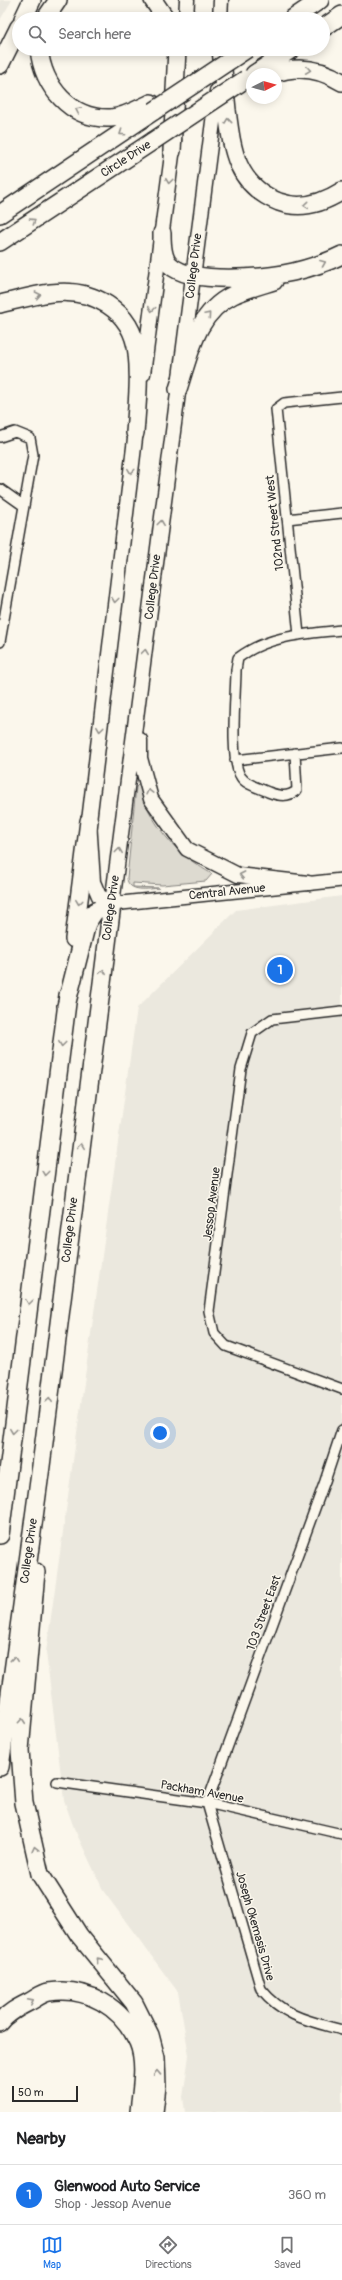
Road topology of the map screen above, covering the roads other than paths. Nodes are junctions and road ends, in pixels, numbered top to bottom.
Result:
1 (58, 0) edge
2 (152, 0) edge
3 (187, 0) edge
4 (221, 0) edge
5 (320, 0) edge
6 (50, 12) edge
7 (161, 12) edge
8 (186, 12) edge
9 (220, 12) edge
10 (302, 12) edge
11 (342, 15) edge
12 (330, 23) edge
13 (12, 41) edge
14 (40, 56) edge
15 (177, 56) edge
16 (183, 56) edge
17 (219, 56) edge
18 (221, 56) edge
19 (236, 56) edge
20 (283, 56) edge
21 (0, 65) edge
22 (266, 68) edge
23 (282, 71) edge
24 (246, 82) edge
25 (342, 82) edge
26 (154, 106) junction
27 (172, 151) junction
28 (342, 191) edge
29 (0, 214) edge
30 (162, 233) junction
31 (0, 242) edge
32 (342, 255) edge
33 (304, 270) junction
34 (192, 275) junction
35 (0, 304) edge
36 (178, 389) junction
37 (342, 397) edge
38 (135, 433) junction
39 (0, 437) edge
40 (0, 489) edge
41 (24, 506) junction
42 (342, 513) edge
43 (287, 519) junction
44 (342, 630) edge
45 (299, 634) junction
46 (0, 637) edge
47 (140, 691) junction
48 (342, 748) edge
49 (295, 753) junction
50 (235, 760) junction
51 (89, 821) junction
52 (342, 880) edge
53 (308, 883) junction
54 (112, 904) junction
55 (66, 1006) junction
56 (342, 1011) edge
57 (342, 1389) edge
58 (342, 1430) edge
59 (41, 1466) junction
60 (0, 1535) edge
61 (0, 1767) edge
62 (57, 1782) dead end
63 (207, 1803) junction
64 (342, 1834) edge
65 (0, 2023) edge
66 (342, 2030) edge
67 (142, 2080) junction
68 (130, 2112) edge
69 (139, 2112) edge
70 (154, 2112) edge

1 - 6 highway
2 - 7 highway
3 - 8 main road
4 - 9 main road
5 - 10 highway
11 - 12 highway
13 - 21 highway
26 -> 14 highway
15 - 27 highway
16 - 27 main road
17 - 34 main road, College Drive
28 -> 18 highway
19 - 26 highway, Circle Drive, bridge
20 - 22 highway, Circle Drive
23 -> 25 highway
31 -> 24 highway, Circle Drive, bridge
26 -> 29 highway, Circle Drive
27 -> 30 main road
30 - 34 highway
30 -> 38 main road
33 -> 32 highway
33 - 34 highway
36 -> 33 highway
34 - 36 main road, College Drive
35 -> 38 highway
47 -> 36 main road, College Drive
37 - 43 street, 102nd Street West
38 -> 51 main road
39 - 41 street
40 - 41 street
41 - 46 street
42 - 43 street
43 - 45 street, 102nd Street West
44 - 45 street
45 - 50 street
53 -> 47 main road
54 -> 47 main road, College Drive
48 - 49 street
49 - 50 street
49 - 50 street
51 - 54 main road
51 -> 55 highway
52 - 53 main road, Central Avenue
53 - 54 main road, Central Avenue
54 - 55 highway
59 -> 54 highway, College Drive
55 -> 60 highway
56 - 57 street, Jessop Avenue
58 - 63 street, 103 Street East
61 -> 59 highway, College Drive
70 -> 59 highway
62 - 63 street, Packham Avenue
63 - 64 street, Packham Avenue
63 - 66 street, Joseph Okemasis Drive
65 -> 67 highway
67 - 68 highway
67 - 69 highway

